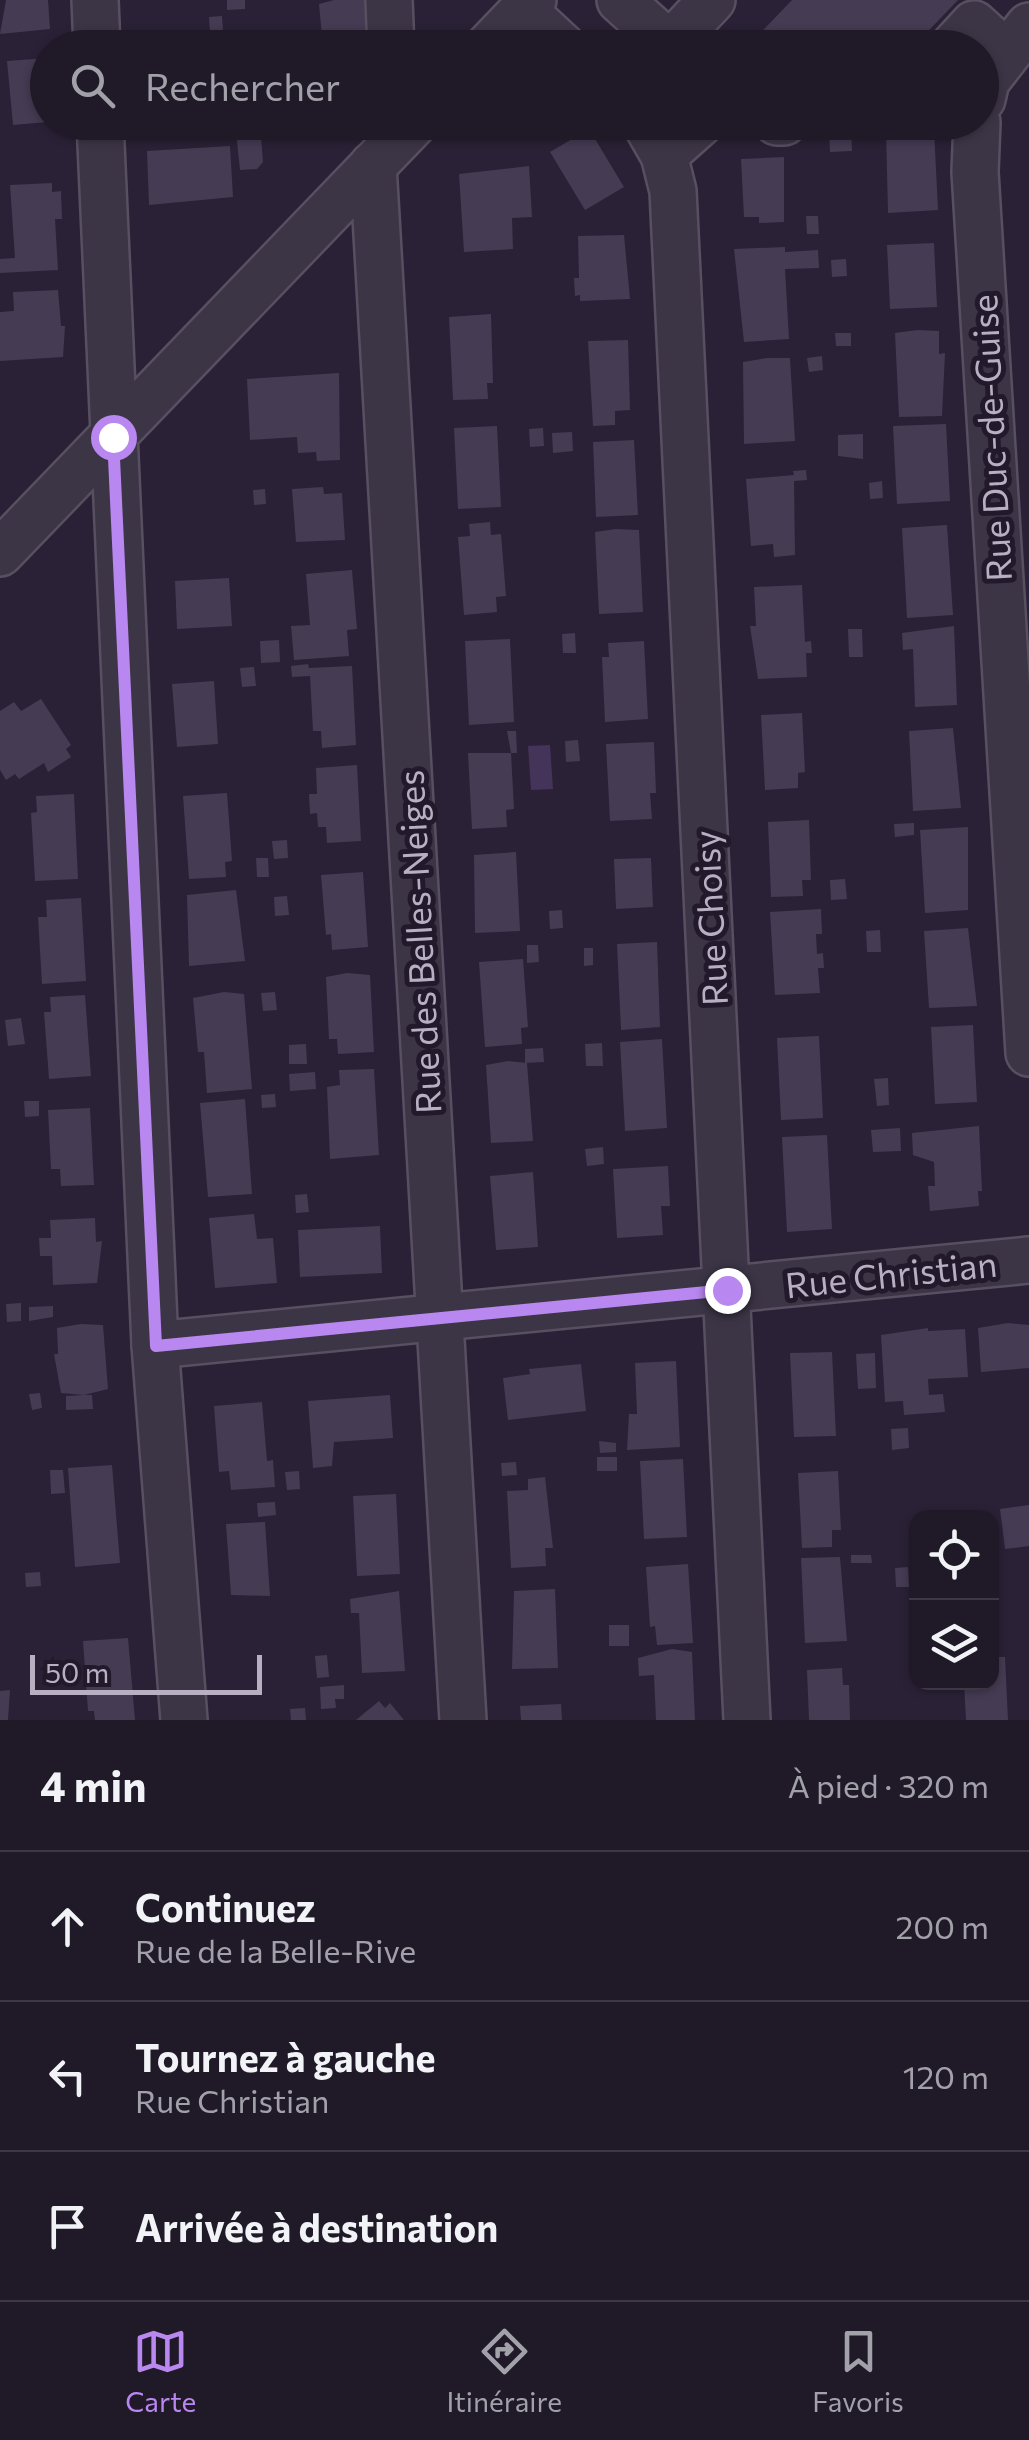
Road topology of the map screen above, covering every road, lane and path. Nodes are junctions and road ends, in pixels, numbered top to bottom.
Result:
1 (95, 0) edge
2 (389, 0) edge
3 (620, 0) edge
4 (712, 0) edge
5 (528, 5) edge
6 (96, 30) edge
7 (390, 30) edge
8 (505, 30) edge
9 (549, 30) edge
10 (652, 30) edge
11 (685, 30) edge
12 (968, 30) edge
13 (990, 30) edge
14 (1018, 40) edge
15 (999, 65) edge
16 (101, 140) edge
17 (392, 140) edge
18 (394, 140) edge
19 (655, 140) edge
20 (977, 140) edge
21 (113, 437) junction
22 (0, 553) edge
23 (1029, 1053) edge
24 (1029, 1260) edge
25 (727, 1290) junction
26 (440, 1316) junction
27 (156, 1346) junction
28 (184, 1720) edge
29 (463, 1720) edge
30 (748, 1720) edge

1 - 6 street
2 - 7 street
3 - 10 street
4 - 11 street
5 - 8 street
5 - 9 street
12 - 13 street
14 - 15 street
16 - 21 street
17 - 21 street
18 - 26 street, Rue des Belles-Neiges
19 - 25 street, Rue Choisy
20 - 23 street, Rue Duc-de-Guise
21 - 22 street
21 - 27 street
24 - 25 street, Rue Christian
25 - 26 street, Rue Christian
25 - 30 street, Rue Choisy
26 - 27 street, Rue Christian
26 - 29 street, Rue des Belles-Neiges
27 - 28 street

